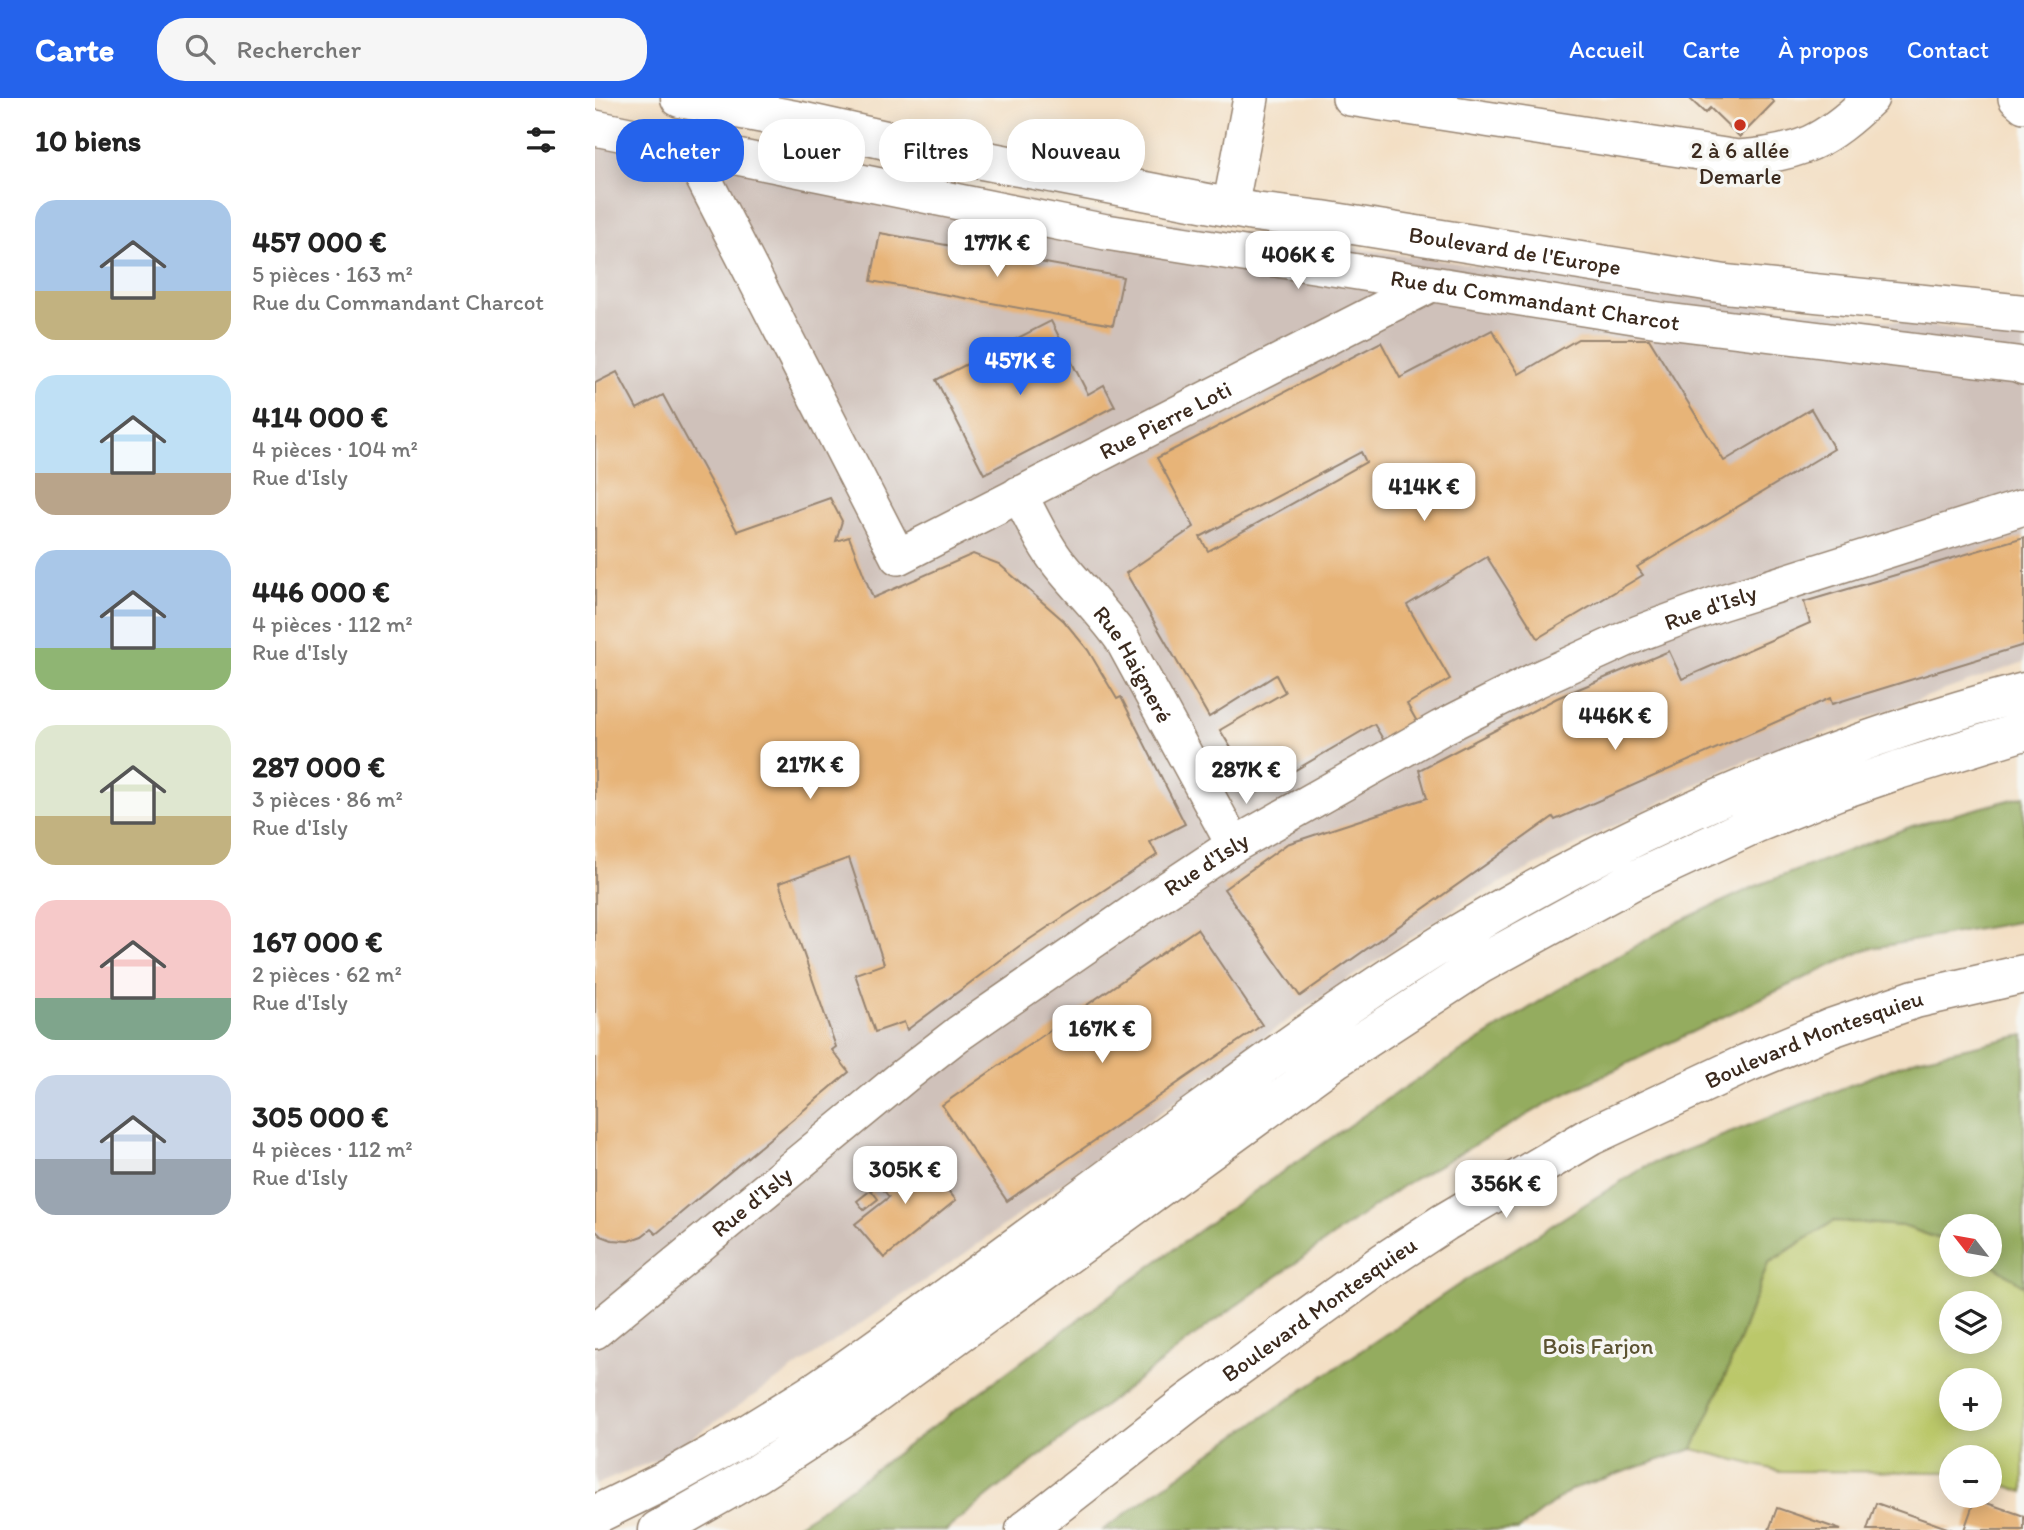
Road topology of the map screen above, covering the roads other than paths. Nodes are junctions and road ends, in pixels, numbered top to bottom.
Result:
1 (680, 98) edge
2 (792, 98) edge
3 (1251, 98) edge
4 (1350, 98) edge
5 (2016, 98) edge
6 (1856, 103) edge
7 (2024, 105) edge
8 (595, 128) edge
9 (616, 133) edge
10 (744, 159) edge
11 (705, 182) edge
12 (1232, 195) junction
13 (1431, 284) junction
14 (2024, 294) edge
15 (2024, 314) edge
16 (2024, 367) edge
17 (1020, 494) junction
18 (2024, 507) edge
19 (2024, 692) edge
20 (2024, 732) edge
21 (1234, 845) junction
22 (2024, 974) edge
23 (595, 1331) edge
24 (595, 1515) edge
25 (658, 1530) edge
26 (1025, 1530) edge

1 - 12 main road, Boulevard de l'Europe
2 - 12 main road, Boulevard de l'Europe
3 - 12 street
4 - 6 street
5 - 7 street
8 - 9 street, Rue du Commandant Charcot
10 - 13 street, Rue du Commandant Charcot
11 - 17 street, Rue Pierre Loti
12 - 14 main road, Boulevard de l'Europe
12 - 15 main road, Boulevard de l'Europe
13 - 16 street, Rue du Commandant Charcot
13 - 17 street, Rue Pierre Loti
17 - 21 street, Rue Haigneré
18 - 21 street, Rue d'Isly
19 - 24 main road
20 - 25 main road
21 - 23 street, Rue d'Isly
22 - 26 main road, Boulevard Montesquieu

